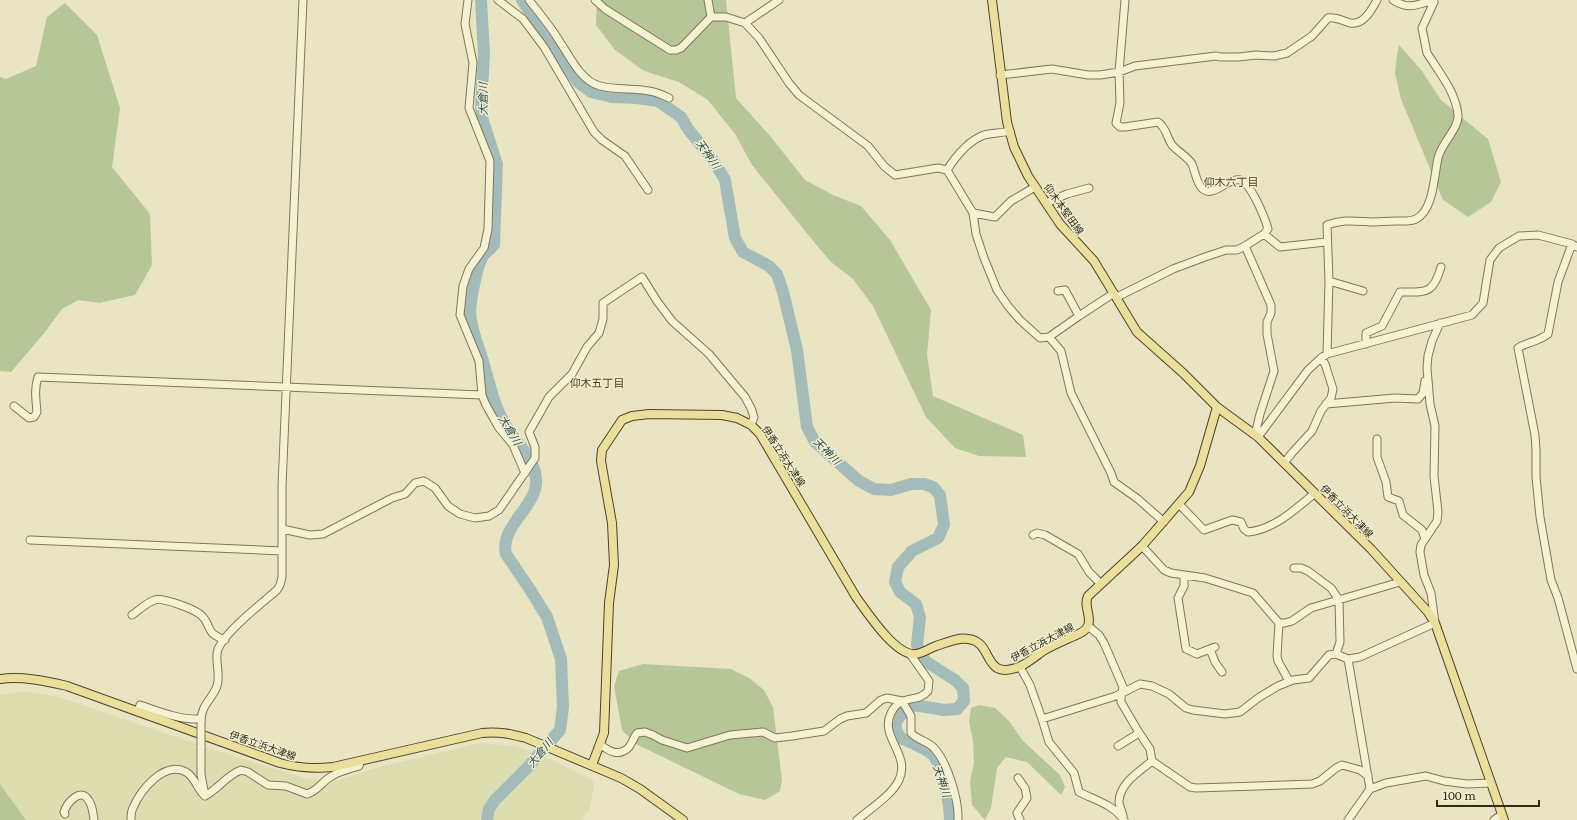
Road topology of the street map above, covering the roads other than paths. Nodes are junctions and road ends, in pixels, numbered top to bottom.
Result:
1 (303, 0) edge
2 (468, 0) edge
3 (498, 0) edge
4 (529, 0) edge
5 (595, 0) edge
6 (708, 0) edge
7 (779, 0) edge
8 (992, 0) edge
9 (1124, 0) edge
10 (1378, 0) edge
11 (1393, 0) edge
12 (711, 17) junction
13 (745, 23) junction
14 (1119, 72) junction
15 (1000, 75) junction
16 (669, 98) dead end
17 (1010, 131) junction
18 (947, 170) junction
19 (1035, 187) junction
20 (1089, 188) dead end
21 (648, 190) dead end
22 (1046, 203) junction
23 (973, 213) junction
24 (1264, 234) junction
25 (1326, 242) junction
26 (1245, 246) junction
27 (1575, 246) edge
28 (1441, 267) dead end
29 (1329, 281) junction
30 (1058, 291) dead end
31 (1363, 291) dead end
32 (1116, 295) junction
33 (1079, 316) junction
34 (1440, 323) junction
35 (1049, 337) junction
36 (1366, 344) junction
37 (1324, 356) junction
38 (1428, 375) junction
39 (286, 387) junction
40 (482, 395) junction
41 (1326, 404) junction
42 (14, 406) dead end
43 (1217, 407) junction
44 (751, 425) junction
45 (1257, 436) junction
46 (1377, 439) dead end
47 (1284, 463) junction
48 (525, 473) junction
49 (1315, 493) junction
50 (1179, 504) junction
51 (1164, 522) junction
52 (282, 529) junction
53 (1033, 535) dead end
54 (1425, 539) junction
55 (30, 540) dead end
56 (1142, 546) junction
57 (282, 551) junction
58 (1294, 568) dead end
59 (1184, 576) junction
60 (1400, 582) junction
61 (1101, 584) junction
62 (1339, 600) junction
63 (132, 615) dead end
64 (1279, 623) junction
65 (1435, 623) junction
66 (1088, 626) junction
67 (225, 640) junction
68 (913, 654) junction
69 (1336, 654) junction
70 (1348, 659) junction
71 (1020, 666) junction
72 (1577, 669) edge
73 (1222, 672) dead end
74 (0, 679) edge
75 (1289, 681) junction
76 (1122, 692) junction
77 (904, 703) junction
78 (138, 712) junction
79 (1042, 719) junction
80 (201, 720) junction
81 (1139, 733) junction
82 (600, 744) junction
83 (1118, 746) dead end
84 (360, 761) junction
85 (1152, 762) junction
86 (592, 765) junction
87 (1368, 776) junction
88 (1018, 778) dead end
89 (1490, 783) junction
90 (1370, 790) junction
91 (205, 796) junction
92 (65, 814) dead end
93 (1503, 818) edge
94 (93, 820) edge
95 (131, 820) edge
96 (683, 820) edge
97 (857, 820) edge
98 (958, 820) edge
99 (1020, 820) edge
100 (1124, 820) edge
101 (1348, 820) edge
102 (1494, 820) edge

1 - 39 street
2 - 40 street
3 - 21 street
4 - 16 street
5 - 12 street
6 - 12 street
7 - 13 street
8 - 15 main road, 仰木本堅田線
9 - 14 street
10 - 14 street
11 - 25 street
12 - 13 street
13 - 18 street
14 - 15 street
14 - 24 street
15 - 17 main road, 仰木本堅田線
17 - 18 street
17 - 19 main road, 仰木本堅田線
18 - 23 street
19 - 22 main road, 仰木本堅田線
19 - 23 street
20 - 22 street
22 - 32 main road, 仰木本堅田線
23 - 35 street
24 - 25 street
24 - 26 street
25 - 29 street
26 - 32 street
26 - 45 street
27 - 34 street
27 - 72 street
28 - 36 street
29 - 31 street
29 - 37 street
30 - 33 street
32 - 33 street
32 - 43 main road, 仰木本堅田線
33 - 35 street
34 - 36 street
34 - 38 street
35 - 51 street
36 - 37 street
37 - 41 street
37 - 45 street
38 - 41 street
38 - 54 street
39 - 40 street
39 - 42 street
39 - 52 street
40 - 48 street
41 - 47 street
43 - 45 main road, 伊香立浜大津線
43 - 50 main road, 伊香立浜大津線
44 - 48 street
44 - 68 main road, 伊香立浜大津線
44 - 82 main road, 伊香立浜大津線
45 - 47 main road, 伊香立浜大津線
46 - 54 street
47 - 49 main road, 伊香立浜大津線
48 - 52 street
49 - 50 street
49 - 60 main road, 伊香立浜大津線
50 - 51 main road, 伊香立浜大津線
51 - 56 main road, 伊香立浜大津線
52 - 57 street
53 - 61 street
54 - 65 street
55 - 57 street
56 - 59 street
56 - 61 main road, 伊香立浜大津線
57 - 67 street
58 - 62 street
59 - 64 street
59 - 73 street
60 - 62 street
60 - 65 main road, 伊香立浜大津線
61 - 66 main road, 伊香立浜大津線
62 - 64 street
62 - 69 street
63 - 67 street
64 - 75 street
65 - 70 street
65 - 89 main road, 伊香立浜大津線
66 - 71 main road, 伊香立浜大津線
66 - 76 street
67 - 80 street
68 - 71 main road, 伊香立浜大津線
68 - 77 street
69 - 70 street
69 - 75 street
70 - 87 street
71 - 79 street
74 - 78 main road, 伊香立浜大津線
75 - 76 street
76 - 79 street
76 - 81 street
77 - 82 street
77 - 97 street
77 - 98 street
78 - 80 street
78 - 84 main road, 伊香立浜大津線
79 - 100 street
80 - 91 street, bridge
81 - 83 street
81 - 85 street
82 - 86 main road, 伊香立浜大津線
84 - 86 main road, 伊香立浜大津線
84 - 91 street
85 - 87 street
85 - 100 street
86 - 96 main road, 伊香立浜大津線
87 - 90 street
88 - 99 street
89 - 90 street
89 - 93 main road, 伊香立浜大津線
90 - 101 street
91 - 95 street
92 - 94 street
93 - 102 street

